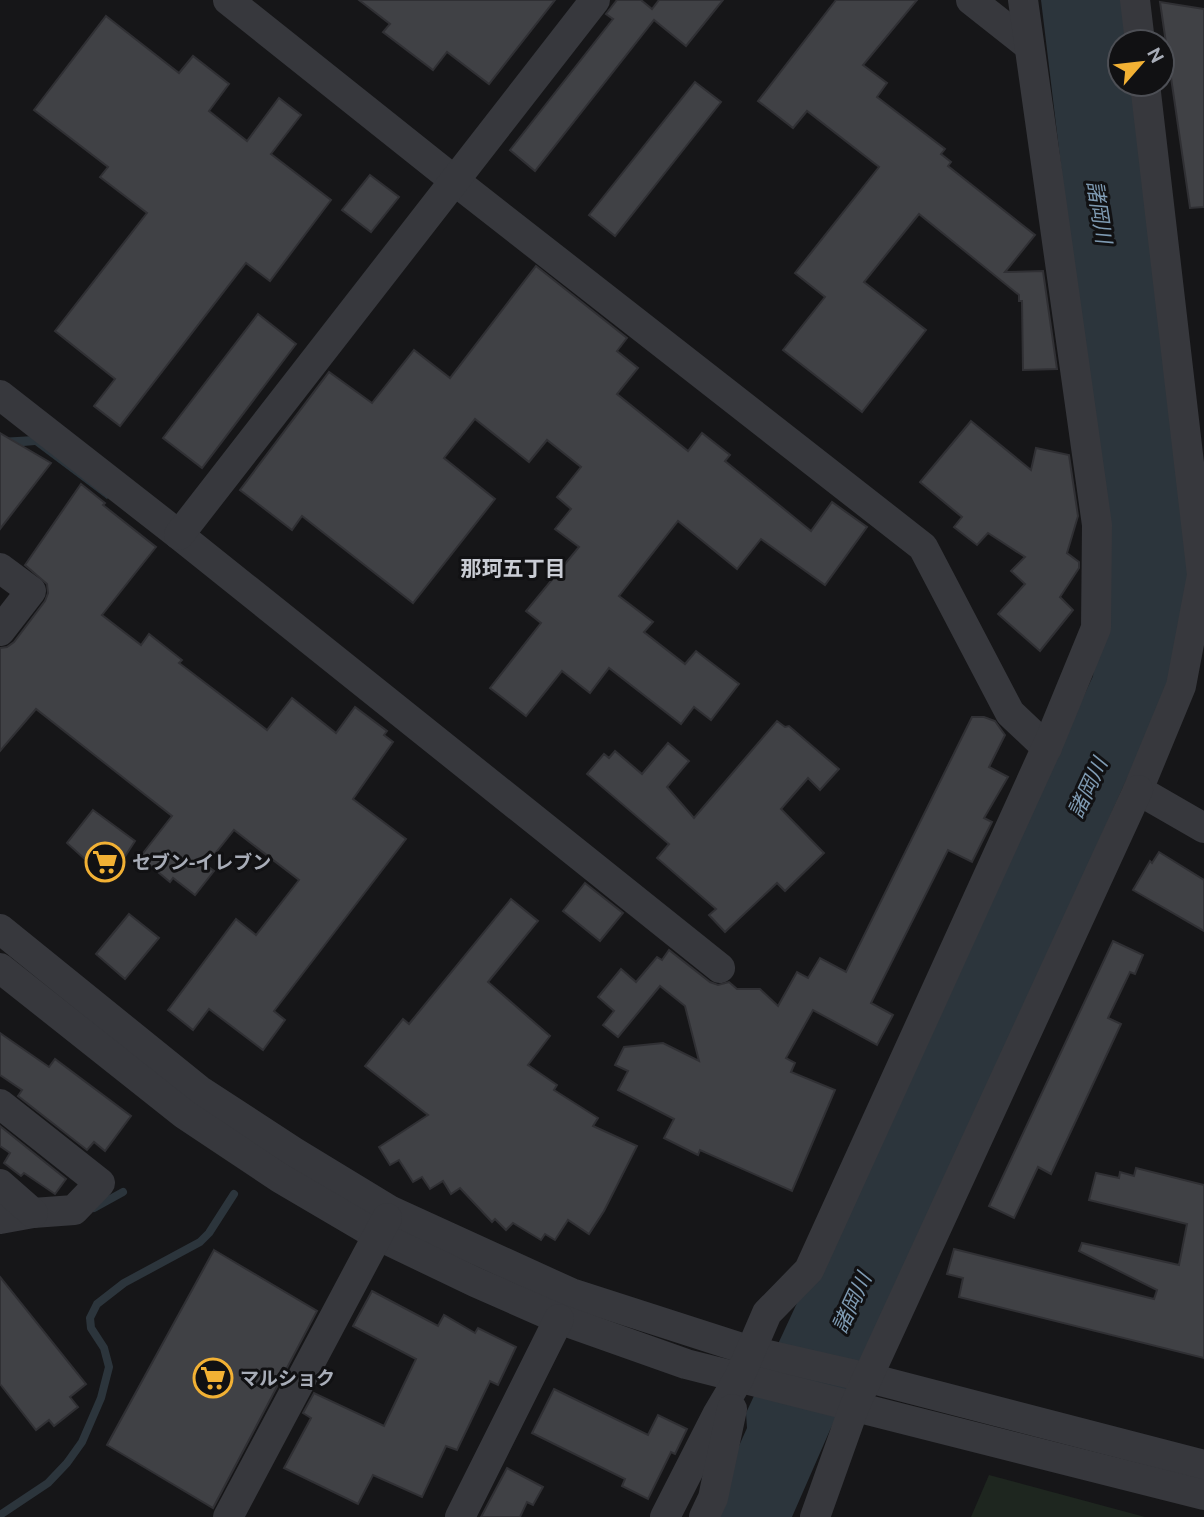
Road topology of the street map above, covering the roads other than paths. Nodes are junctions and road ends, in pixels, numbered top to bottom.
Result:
1 (228, 0) edge
2 (595, 0) edge
3 (971, 0) edge
4 (1023, 0) edge
5 (1135, 0) edge
6 (1138, 28) edge
7 (1028, 45) junction
8 (1147, 98) edge
9 (455, 181) junction
10 (0, 395) edge
11 (179, 535) junction
12 (0, 568) edge
13 (0, 631) edge
14 (1047, 748) junction
15 (1138, 790) junction
16 (1204, 828) edge
17 (0, 929) edge
18 (0, 968) edge
19 (720, 968) dead end
20 (0, 1104) edge
21 (0, 1184) edge
22 (33, 1213) junction
23 (0, 1219) edge
24 (384, 1223) junction
25 (559, 1319) junction
26 (751, 1350) junction
27 (739, 1378) junction
28 (869, 1378) junction
29 (847, 1404) junction
30 (1204, 1465) edge
31 (1204, 1495) edge
32 (228, 1517) edge
33 (460, 1517) edge
34 (665, 1517) edge
35 (704, 1517) edge
36 (815, 1517) edge

1 - 9 street
2 - 9 street
3 - 7 street
4 - 7 street
5 - 6 street
7 - 14 street
8 - 15 street
9 - 11 street
9 - 14 street
10 - 11 street
11 - 19 street
12 - 13 street
14 - 26 street
15 - 16 street
15 - 28 street
17 - 24 street
18 - 24 street
20 - 22 street
21 - 22 street
22 - 23 street
24 - 25 street
24 - 26 street
24 - 32 street
25 - 27 street
25 - 33 street
26 - 27 street
26 - 28 street
27 - 29 street
27 - 34 street
27 - 35 street
28 - 29 street
28 - 30 street
29 - 31 street
29 - 36 street

